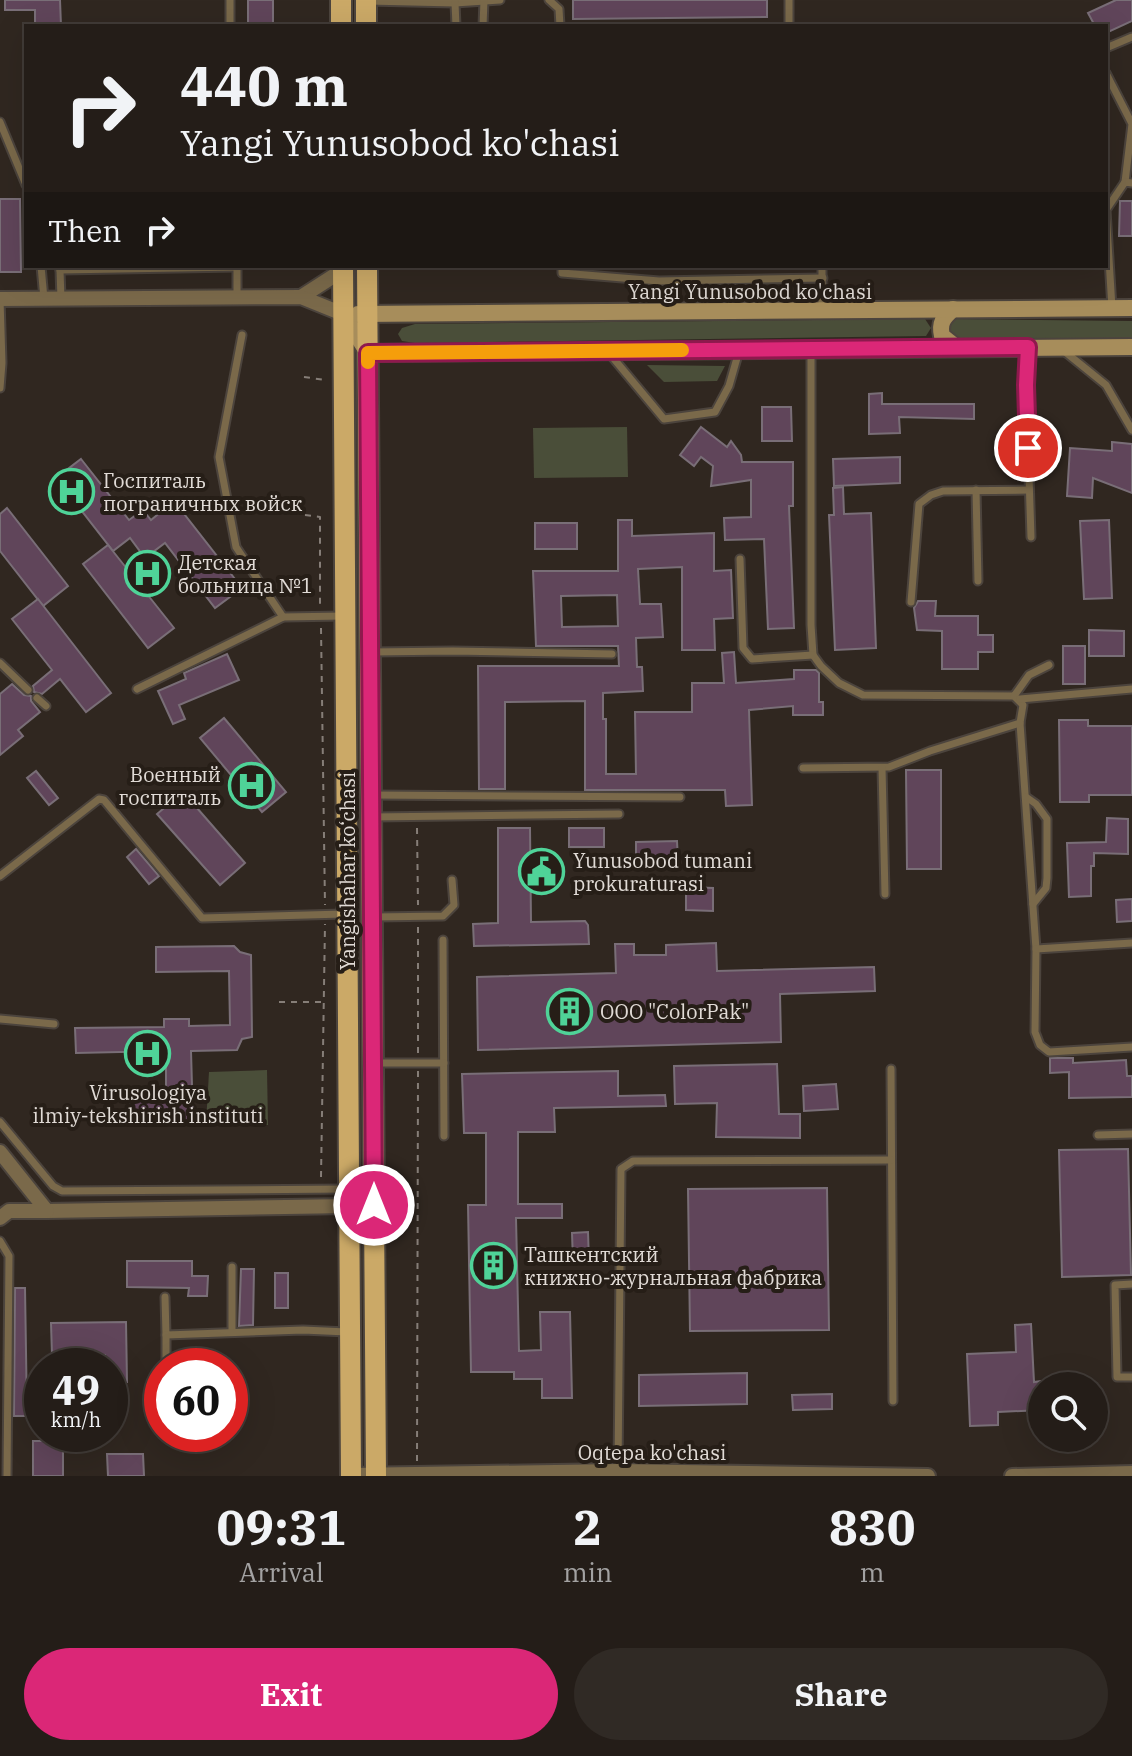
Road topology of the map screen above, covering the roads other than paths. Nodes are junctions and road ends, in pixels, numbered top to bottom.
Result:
1 (230, 0) edge
2 (341, 0) edge
3 (500, 0) edge
4 (549, 0) edge
5 (789, 0) edge
6 (366, 1) edge
7 (484, 1) edge
8 (455, 3) junction
9 (230, 24) edge
10 (341, 24) edge
11 (366, 24) edge
12 (456, 24) edge
13 (483, 24) edge
14 (560, 24) edge
15 (789, 24) edge
16 (1132, 37) edge
17 (1108, 47) edge
18 (1108, 77) edge
19 (0, 122) edge
20 (24, 180) edge
21 (1128, 182) edge
22 (1108, 207) edge
23 (1108, 243) edge
24 (41, 268) edge
25 (60, 268) edge
26 (237, 268) edge
27 (343, 268) edge
28 (367, 268) edge
29 (562, 268) edge
30 (822, 268) edge
31 (823, 278) junction
32 (237, 297) junction
33 (301, 297) junction
34 (0, 299) edge
35 (44, 299) junction
36 (61, 299) junction
37 (1112, 308) junction
38 (1132, 308) edge
39 (953, 309) junction
40 (822, 310) junction
41 (343, 314) junction
42 (367, 314) junction
43 (242, 335) dead end
44 (1028, 347) junction
45 (1059, 347) junction
46 (1132, 347) edge
47 (957, 348) junction
48 (811, 349) junction
49 (739, 350) junction
50 (608, 351) junction
51 (368, 353) junction
52 (0, 388) edge
53 (1132, 430) edge
54 (976, 490) junction
55 (1029, 490) junction
56 (1031, 537) dead end
57 (740, 559) dead end
58 (978, 581) dead end
59 (911, 602) dead end
60 (345, 616) junction
61 (283, 617) junction
62 (370, 652) junction
63 (612, 654) dead end
64 (813, 655) junction
65 (0, 663) edge
66 (1049, 665) dead end
67 (137, 689) dead end
68 (1132, 689) edge
69 (28, 690) dead end
70 (1017, 697) junction
71 (37, 698) dead end
72 (46, 706) dead end
73 (1020, 723) junction
74 (803, 768) dead end
75 (882, 768) junction
76 (371, 795) junction
77 (680, 797) dead end
78 (1026, 797) junction
79 (619, 814) dead end
80 (371, 817) junction
81 (0, 876) edge
82 (452, 880) dead end
83 (347, 883) junction
84 (371, 883) junction
85 (885, 894) dead end
86 (1033, 904) junction
87 (347, 914) junction
88 (372, 917) junction
89 (443, 940) dead end
90 (1132, 943) edge
91 (1036, 949) junction
92 (0, 1019) edge
93 (54, 1024) dead end
94 (1132, 1047) edge
95 (373, 1063) junction
96 (444, 1063) junction
97 (891, 1069) dead end
98 (0, 1122) edge
99 (1132, 1134) edge
100 (1098, 1135) dead end
101 (444, 1136) dead end
102 (0, 1152) edge
103 (891, 1160) junction
104 (349, 1198) junction
105 (374, 1205) junction
106 (47, 1211) junction
107 (0, 1218) edge
108 (0, 1241) edge
109 (232, 1267) dead end
110 (1132, 1284) edge
111 (165, 1297) dead end
112 (232, 1332) junction
113 (350, 1332) junction
114 (166, 1335) junction
115 (166, 1348) edge
116 (4, 1369) edge
117 (1132, 1377) edge
118 (893, 1401) dead end
119 (618, 1471) junction
120 (1132, 1473) edge
121 (417, 1474) edge
122 (766, 1474) edge
123 (351, 1475) edge
124 (376, 1475) edge
125 (437, 1475) edge
126 (7, 1476) edge
127 (928, 1476) edge
128 (1012, 1476) edge

1 - 9 lane
2 - 10 main road
3 - 7 lane
4 - 14 lane
5 - 15 lane
6 - 8 lane
6 - 11 main road
7 - 8 lane
7 - 13 lane
8 - 12 lane
16 - 17 lane
18 - 21 lane
19 - 20 lane
21 - 22 lane
23 - 37 lane
24 - 35 lane
25 - 36 lane
26 - 32 lane
27 - 33 street
27 - 41 main road, Yangishahar ko‘chasi
28 - 42 main road, Yangishahar ko‘chasi
29 - 31 lane
30 - 31 lane
31 - 40 lane
32 - 33 street
32 - 36 street
33 - 41 street
34 - 35 street
34 - 52 lane
35 - 36 street
37 - 38 main road, Yangi Yunusobod ko'chasi
37 - 39 main road, Yangi Yunusobod ko'chasi
39 - 40 main road, Yangi Yunusobod ko'chasi
39 - 47 main road
40 - 42 main road, Yangi Yunusobod ko'chasi
41 - 42 main road, Yangi Yunusobod ko'chasi
41 - 51 main road
41 - 60 main road, Yangishahar ko‘chasi
42 - 51 main road, Yangishahar ko‘chasi
43 - 61 lane
44 - 45 main road
44 - 47 main road
44 - 55 lane
45 - 46 main road
45 - 53 lane
47 - 48 main road
48 - 49 main road
48 - 64 lane
49 - 50 main road
49 - 50 lane
50 - 51 main road
51 - 62 main road, Yangishahar ko‘chasi
54 - 55 lane
54 - 58 lane
54 - 59 lane
55 - 56 lane
57 - 64 lane
60 - 61 lane
60 - 83 main road, Yangishahar ko‘chasi
61 - 67 lane
62 - 63 lane
62 - 76 main road, Yangishahar ko‘chasi
64 - 70 lane
65 - 69 lane
66 - 70 lane
68 - 70 lane
70 - 73 lane
71 - 72 lane
73 - 75 lane
73 - 78 lane
74 - 75 lane
75 - 85 lane
76 - 77 lane
76 - 80 main road, Yangishahar ko‘chasi
78 - 86 lane
78 - 86 lane
79 - 80 lane
80 - 84 main road, Yangishahar ko‘chasi
81 - 87 lane
82 - 88 lane
83 - 84 main road
83 - 87 main road, Yangishahar ko‘chasi
84 - 88 main road, Yangishahar ko‘chasi
86 - 91 lane
87 - 104 main road, Yangishahar ko‘chasi
88 - 95 main road, Yangishahar ko‘chasi
89 - 96 lane
90 - 91 lane
91 - 94 lane
92 - 93 lane
95 - 96 lane
95 - 105 main road, Yangishahar ko‘chasi
96 - 101 lane
97 - 103 lane
98 - 104 lane
99 - 100 lane
102 - 106 street
103 - 118 lane
103 - 119 lane
104 - 105 main road
104 - 106 street
104 - 113 main road, Yangishahar ko‘chasi
105 - 124 main road, Yangishahar ko‘chasi
106 - 107 street
108 - 116 lane
109 - 112 lane
110 - 117 lane
111 - 114 lane
112 - 113 lane
112 - 114 lane
113 - 123 main road, Yangishahar ko‘chasi
114 - 115 lane
116 - 126 lane
119 - 122 street, Oqtepa ko'chasi
119 - 125 street, Oqtepa ko'chasi
120 - 128 street
121 - 124 street, Oqtepa ko'chasi
121 - 125 street, Oqtepa ko'chasi
122 - 127 street, Oqtepa ko'chasi
123 - 124 street, Oqtepa ko'chasi

